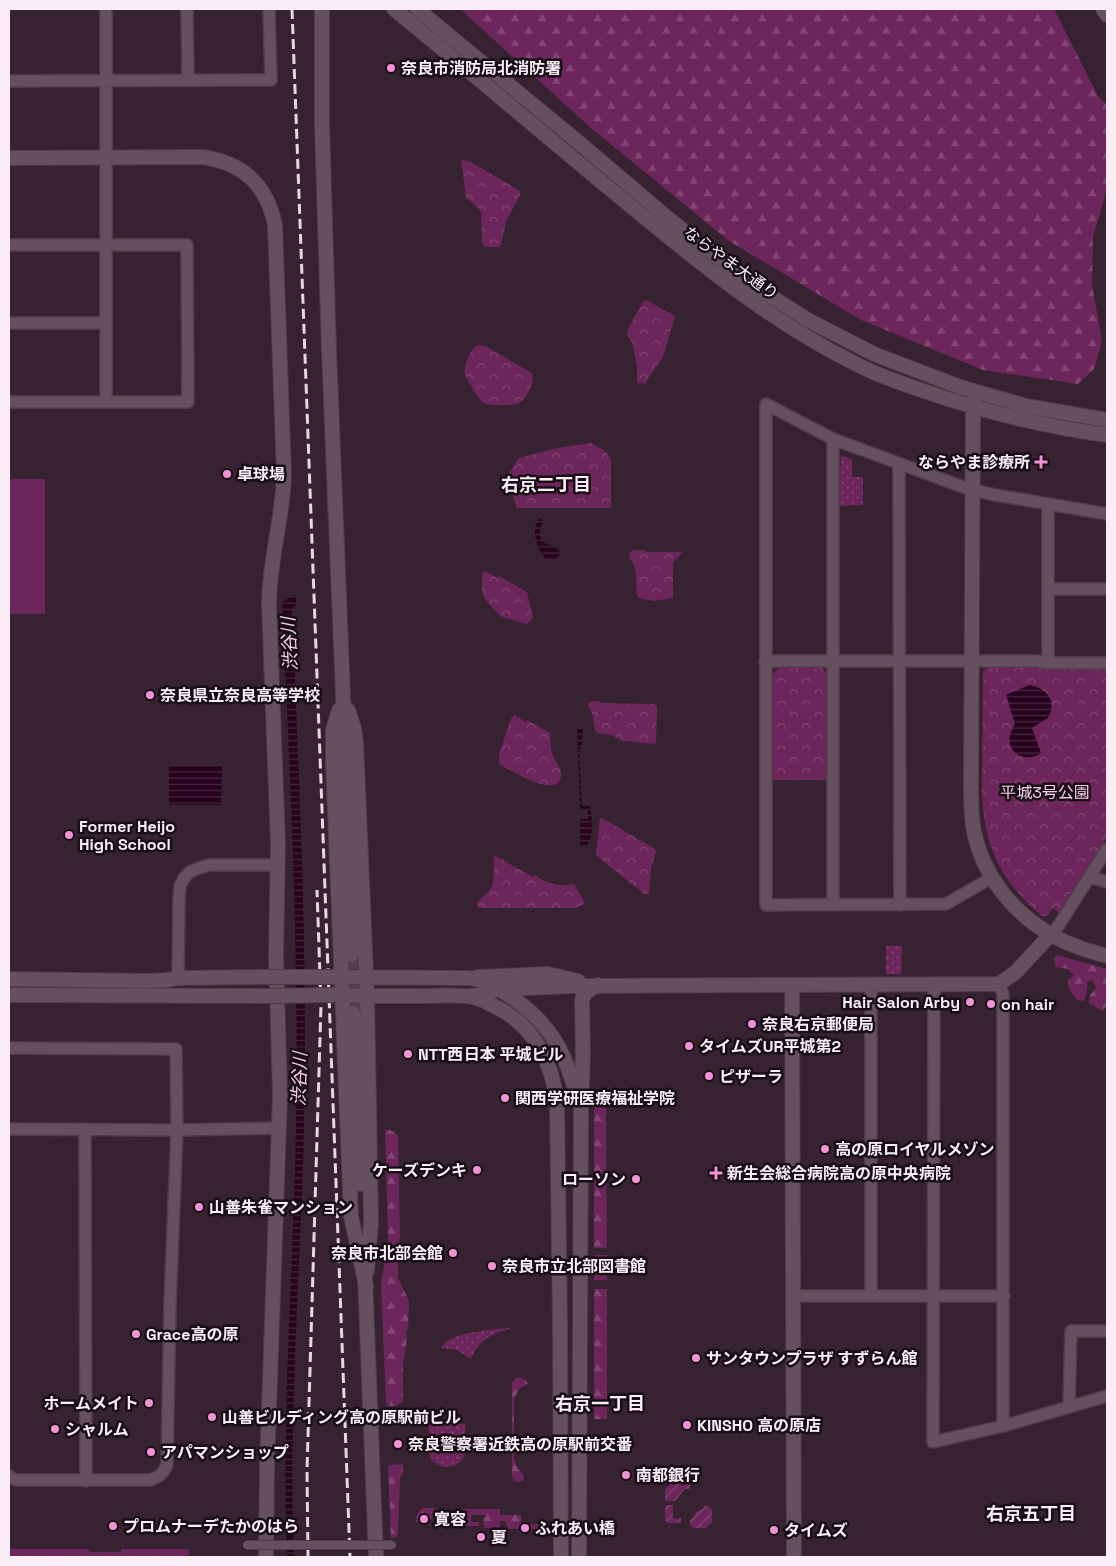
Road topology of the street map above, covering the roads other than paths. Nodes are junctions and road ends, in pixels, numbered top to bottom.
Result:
1 (106, 9) edge
2 (187, 9) edge
3 (269, 9) edge
4 (394, 9) edge
5 (417, 9) edge
6 (1103, 9) edge
7 (324, 12) edge
8 (1107, 15) edge
9 (9, 80) edge
10 (106, 80) junction
11 (188, 80) junction
12 (106, 157) junction
13 (9, 158) edge
14 (106, 244) junction
15 (9, 245) edge
16 (9, 323) edge
17 (105, 323) junction
18 (977, 393) junction
19 (9, 402) edge
20 (106, 402) junction
21 (973, 408) junction
22 (1107, 420) edge
23 (1107, 435) edge
24 (833, 439) junction
25 (899, 464) junction
26 (972, 490) junction
27 (1048, 504) junction
28 (1107, 514) edge
29 (1048, 589) junction
30 (1107, 589) edge
31 (765, 661) junction
32 (832, 661) junction
33 (899, 661) junction
34 (972, 661) junction
35 (1048, 662) junction
36 (1107, 662) edge
37 (343, 695) junction
38 (1107, 850) edge
39 (276, 865) junction
40 (1090, 877) junction
41 (991, 878) junction
42 (1107, 882) edge
43 (833, 904) junction
44 (900, 905) junction
45 (1050, 935) junction
46 (350, 955) tunnel mouth
47 (1107, 956) edge
48 (518, 975) junction
49 (338, 977) junction
50 (366, 977) junction
51 (178, 978) junction
52 (467, 978) junction
53 (9, 980) edge
54 (934, 984) junction
55 (999, 984) junction
56 (792, 985) junction
57 (871, 985) junction
58 (598, 986) junction
59 (500, 989) junction
60 (9, 995) edge
61 (338, 996) junction
62 (367, 996) junction
63 (467, 996) junction
64 (505, 1012) junction
65 (353, 1014) tunnel mouth
66 (9, 1048) edge
67 (581, 1112) junction
68 (280, 1128) junction
69 (9, 1129) edge
70 (85, 1129) junction
71 (177, 1130) junction
72 (366, 1286) junction
73 (794, 1296) junction
74 (870, 1296) junction
75 (934, 1296) junction
76 (1004, 1296) junction
77 (1107, 1331) edge
78 (1107, 1396) edge
79 (1070, 1406) junction
80 (1003, 1426) junction
81 (9, 1476) edge
82 (86, 1481) junction
83 (247, 1545) dead end
84 (392, 1545) dead end
85 (266, 1557) edge
86 (376, 1557) edge
87 (561, 1557) edge
88 (579, 1557) edge
89 (794, 1557) edge

1 - 10 street
2 - 11 street
3 - 11 street
4 - 21 street, ならやま大通り
5 - 18 street, ならやま大通り
6 - 8 street
7 - 37 street
9 - 10 street
10 - 11 street
10 - 12 street
12 - 13 street
12 - 14 street
12 - 39 street
14 - 15 street
14 - 17 street
14 - 20 street
16 - 17 street
17 - 20 street
18 - 21 street
18 - 22 street, ならやま大通り
19 - 20 street
21 - 23 street, ならやま大通り
21 - 26 street
24 - 25 street
24 - 31 street
24 - 32 street
25 - 26 street
25 - 33 street
26 - 27 street
26 - 34 street
27 - 28 street
27 - 29 street
29 - 30 street
29 - 35 street
31 - 32 street
31 - 43 street
32 - 33 street
32 - 43 street
33 - 34 street
33 - 44 street
34 - 35 street
34 - 41 street
35 - 36 street
37 - 46 street
37 - 49 street
37 - 50 street
38 - 40 street
39 - 51 street
39 - 68 street
40 - 42 street
40 - 45 street
41 - 44 street
41 - 45 street
43 - 44 street
45 - 47 street
45 - 55 street
48 - 52 street
48 - 58 street
48 - 59 street
49 - 50 street
49 - 51 street, bridge
49 - 61 street
50 - 52 street
50 - 62 street
51 - 53 street
52 - 59 street
54 - 55 street
54 - 57 street
54 - 75 street
55 - 76 street
56 - 57 street
56 - 58 street
56 - 73 street
57 - 74 street
58 - 59 street
58 - 67 street
59 - 63 street
59 - 64 street
59 - 67 street
60 - 61 street, bridge
61 - 62 street
61 - 72 street
62 - 63 street
62 - 72 street
63 - 64 street
64 - 87 street
65 - 72 street
66 - 71 street
67 - 88 street
68 - 71 street
68 - 85 street
69 - 70 street
70 - 71 street
70 - 82 street
71 - 82 street
72 - 86 street
73 - 74 street
73 - 89 street
74 - 75 street
75 - 76 street
75 - 80 street
76 - 80 street
77 - 79 street
78 - 79 street
79 - 80 street
81 - 82 street
83 - 84 street, bridge

